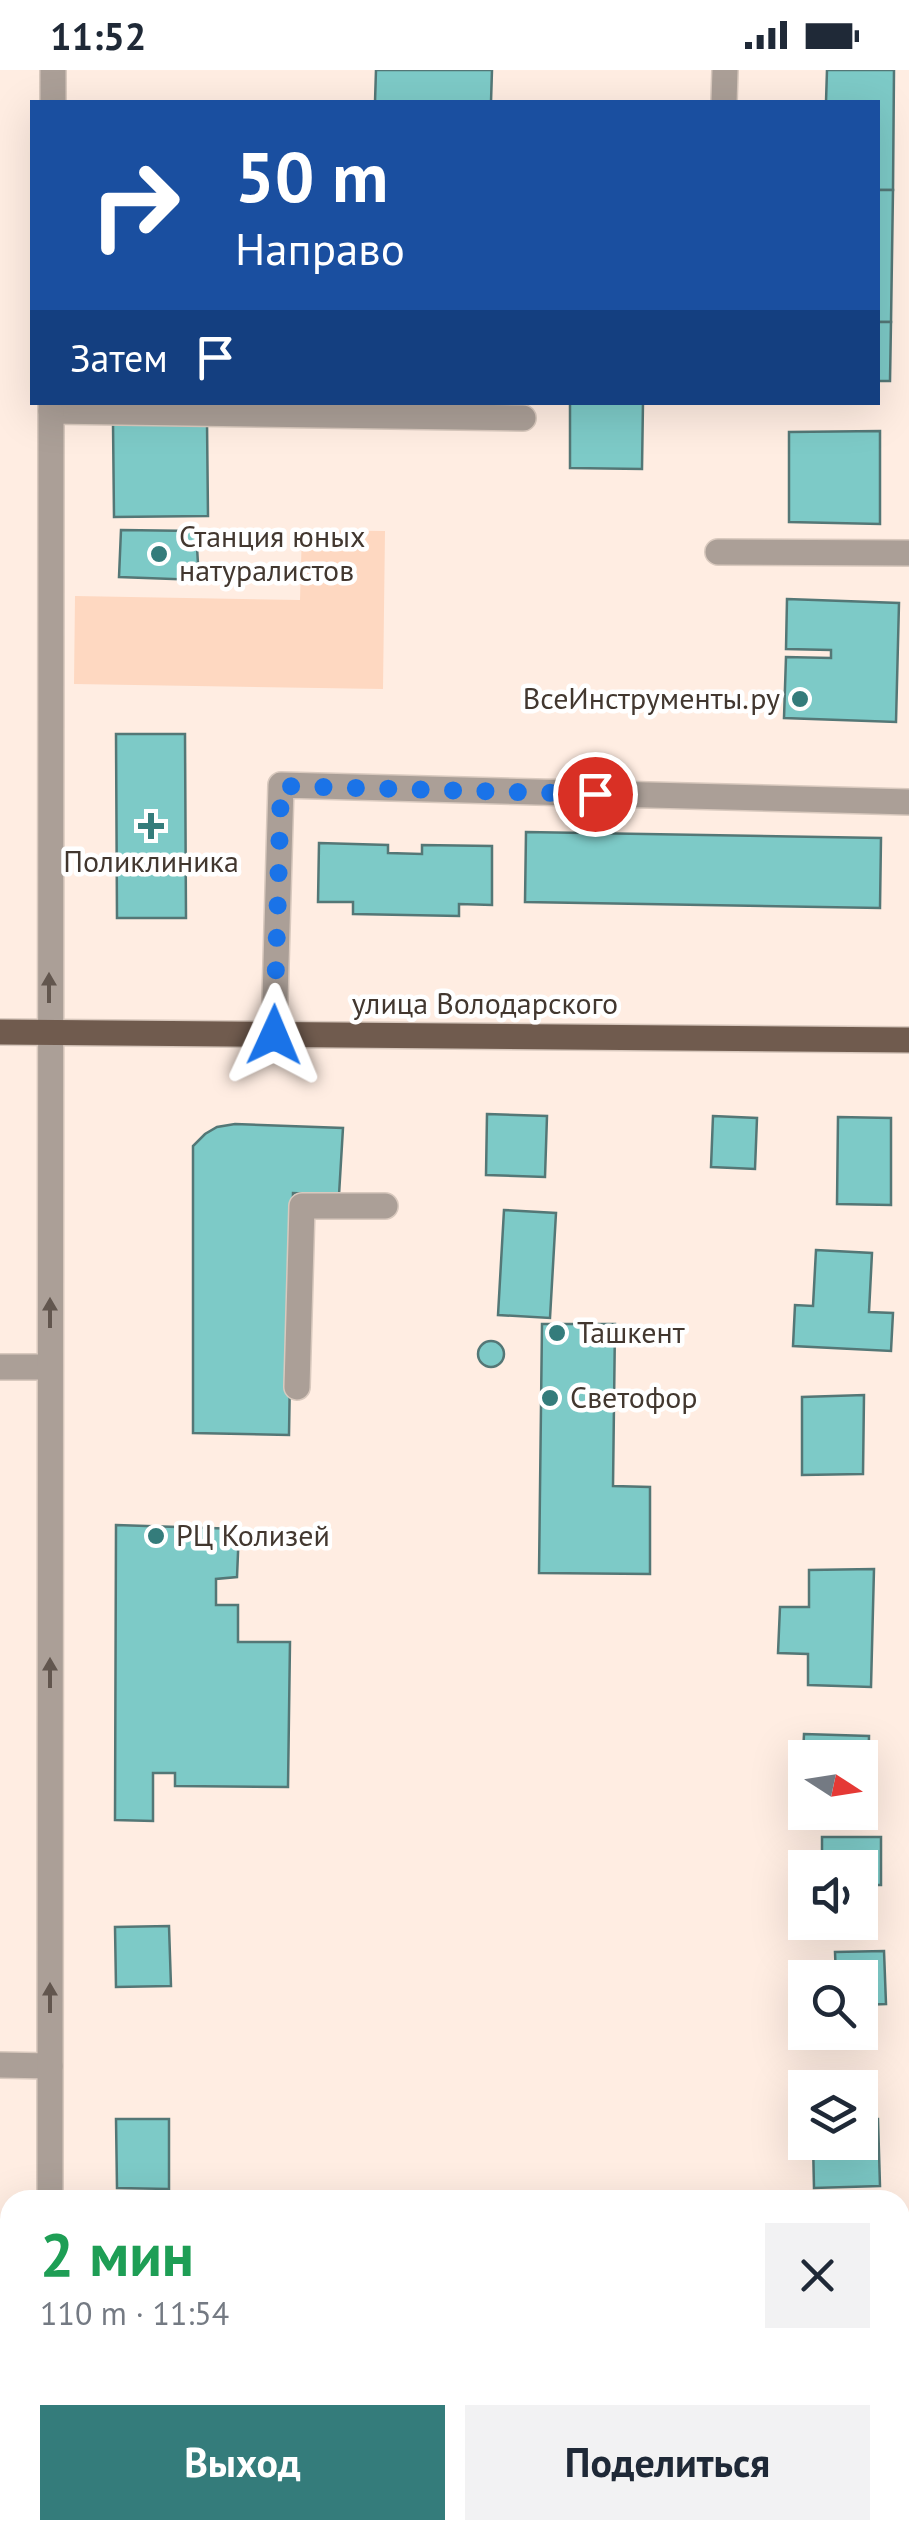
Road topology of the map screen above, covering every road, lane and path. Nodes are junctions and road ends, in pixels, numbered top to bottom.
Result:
1 (53, 70) edge
2 (724, 70) edge
3 (52, 100) edge
4 (724, 100) edge
5 (51, 407) edge
6 (523, 418) dead end
7 (718, 552) dead end
8 (909, 552) edge
9 (909, 802) edge
10 (0, 1032) edge
11 (49, 1032) junction
12 (274, 1035) junction
13 (909, 1040) edge
14 (385, 1206) dead end
15 (0, 1367) edge
16 (50, 1367) junction
17 (297, 1387) dead end
18 (0, 2065) edge
19 (50, 2066) junction
20 (50, 2190) edge

1 - 3 street
2 - 4 street
5 - 6 street
11 -> 5 street
7 - 8 street
9 - 12 street
10 - 11 main road, улица Володарского
11 - 12 main road, улица Володарского
16 -> 11 street
12 - 13 main road, улица Володарского
14 - 17 street
15 - 16 street
19 -> 16 street
18 - 19 street
19 - 20 street

